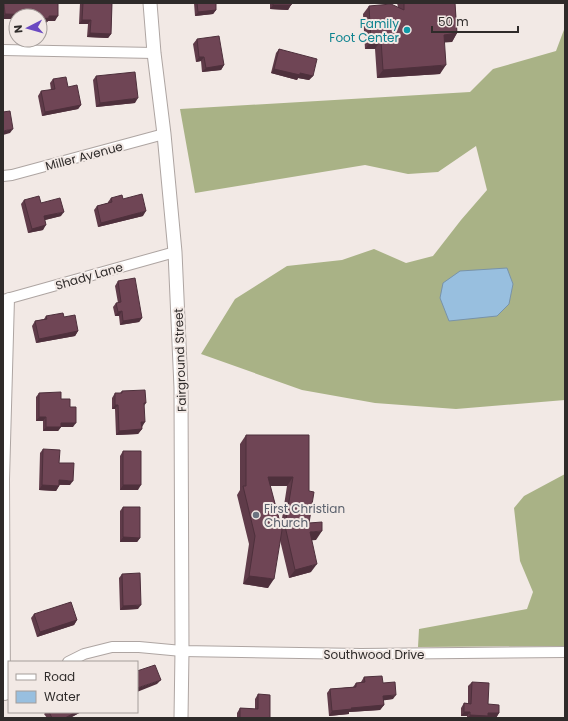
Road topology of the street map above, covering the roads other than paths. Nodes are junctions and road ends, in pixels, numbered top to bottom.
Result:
1 (150, 3) edge
2 (3, 50) edge
3 (154, 53) junction
4 (164, 134) junction
5 (3, 176) edge
6 (176, 252) junction
7 (6, 299) edge
8 (4, 479) edge
9 (182, 651) junction
10 (565, 652) edge
11 (70, 661) edge
12 (6, 694) edge
13 (181, 718) edge

1 - 3 street, Fairground Street
2 - 3 street
3 - 4 street, Fairground Street
4 - 5 street, Miller Avenue
4 - 6 street, Fairground Street
6 - 7 street, Shady Lane
6 - 9 street, Fairground Street
7 - 8 street
8 - 12 street
9 - 10 street, Southwood Drive
9 - 11 street, Southwood Drive
9 - 13 street, Fairground Street

